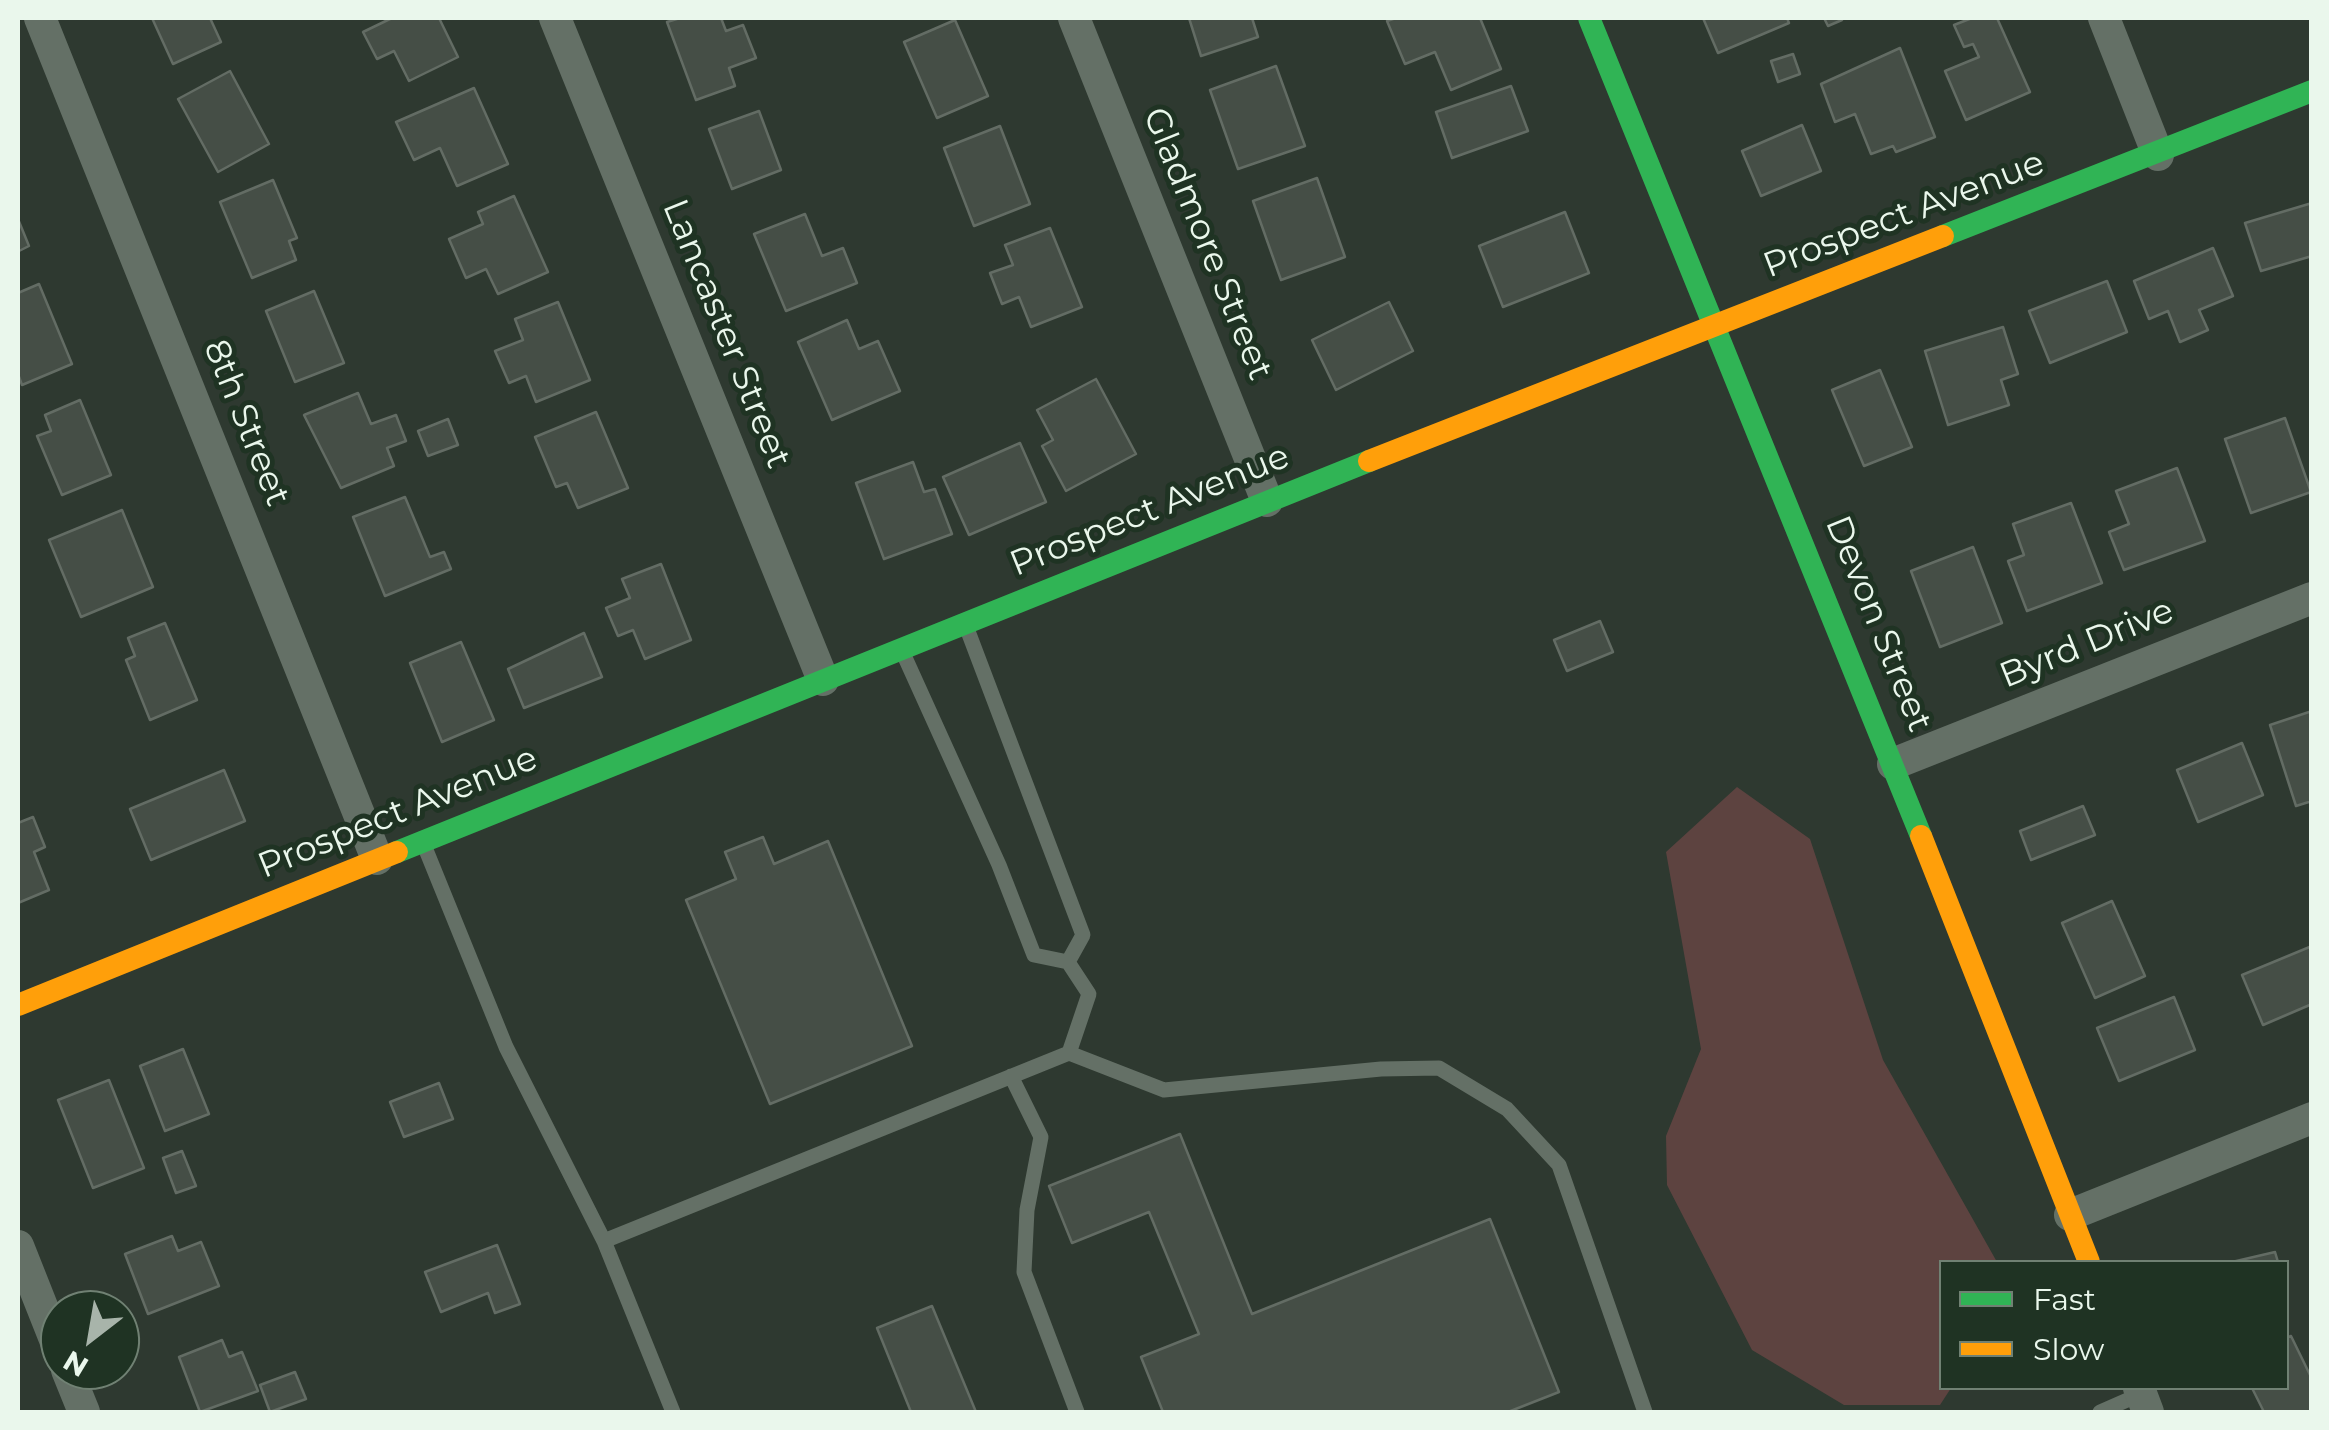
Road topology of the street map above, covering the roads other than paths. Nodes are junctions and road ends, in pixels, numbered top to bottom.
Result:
1 (40, 18) edge
2 (555, 18) edge
3 (1074, 18) edge
4 (1589, 18) edge
5 (2104, 18) edge
6 (2312, 90) edge
7 (2158, 154) junction
8 (1712, 327) junction
9 (1267, 501) junction
10 (2312, 598) edge
11 (965, 623) junction
12 (901, 649) junction
13 (823, 680) junction
14 (1893, 764) junction
15 (422, 841) junction
16 (377, 859) junction
17 (1068, 962) junction
18 (18, 1005) edge
19 (1069, 1053) junction
20 (1011, 1076) junction
21 (2312, 1118) edge
22 (2070, 1215) junction
23 (604, 1240) junction
24 (18, 1246) edge
25 (2088, 1260) edge
26 (40, 1302) edge
27 (2143, 1398) edge
28 (672, 1412) edge
29 (1077, 1412) edge
30 (1645, 1412) edge
31 (2100, 1412) edge

1 - 16 street, 8th Street
2 - 13 street, Lancaster Street
3 - 9 street, Gladmore Street
4 - 8 street, Devon Street
5 - 7 street
6 - 7 street, Prospect Avenue
7 - 8 street, Prospect Avenue
8 - 9 street, Prospect Avenue
8 - 14 street, Devon Street
9 - 11 street, Prospect Avenue
10 - 14 street, Byrd Drive
11 - 12 street, Prospect Avenue
11 - 17 lane
12 - 13 street, Prospect Avenue
12 - 17 lane
13 - 15 street, Prospect Avenue
14 - 22 street, Devon Street
15 - 16 street, Prospect Avenue
15 - 23 lane
16 - 18 street, Prospect Avenue
17 - 19 lane
19 - 20 lane
19 - 30 lane
20 - 23 lane
20 - 29 lane
21 - 22 street
22 - 25 street, Devon Street
23 - 28 lane
24 - 26 street
27 - 31 lane

